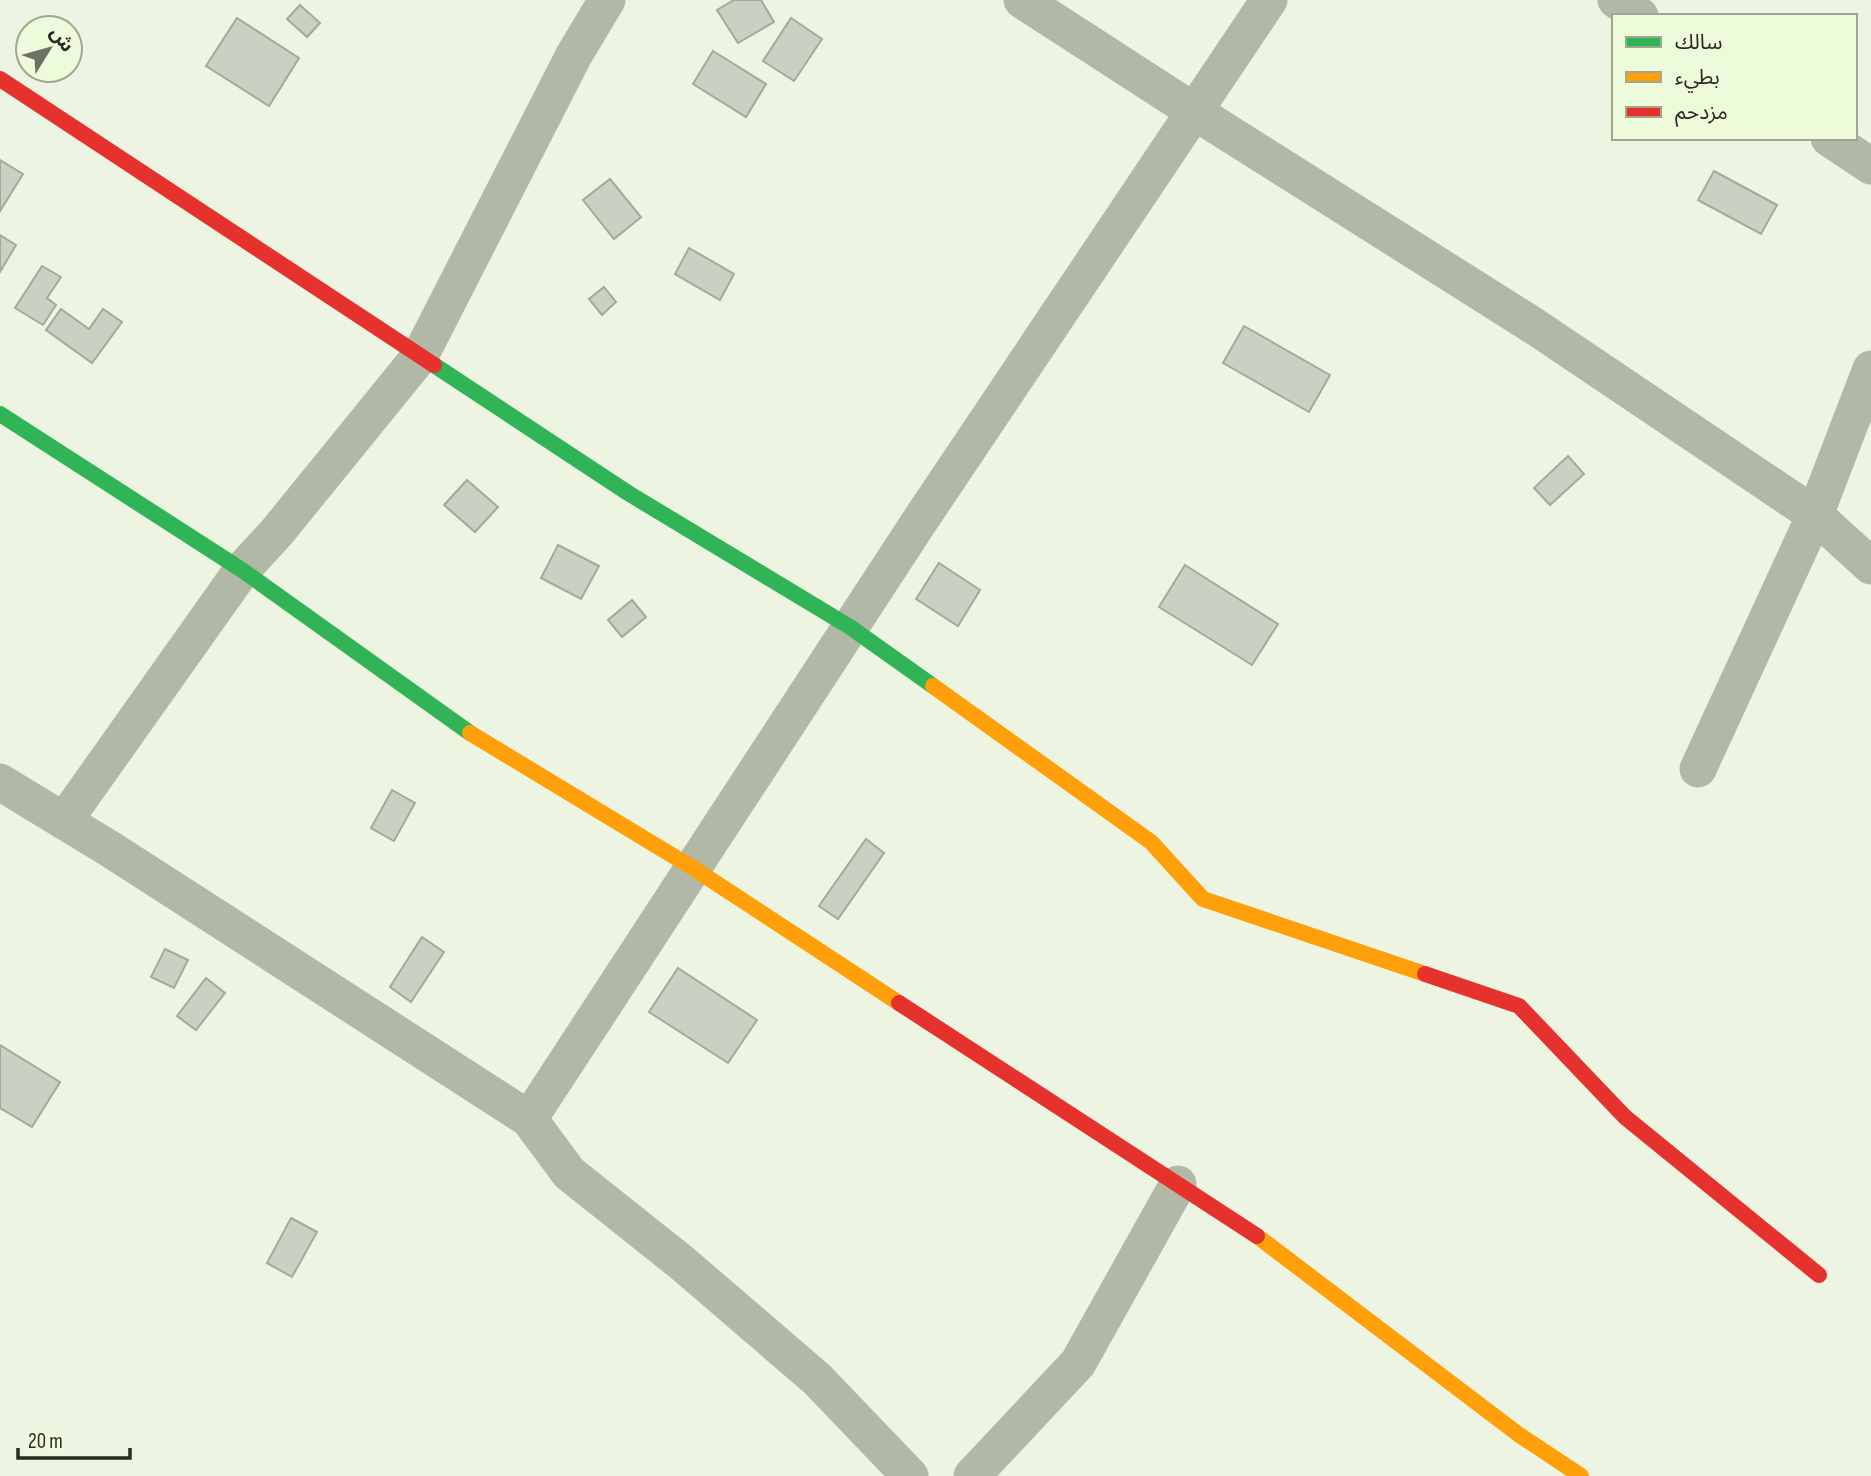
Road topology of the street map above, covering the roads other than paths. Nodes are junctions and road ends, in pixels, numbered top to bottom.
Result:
1 (607, 0) edge
2 (1022, 0) edge
3 (1269, 0) edge
4 (1616, 0) edge
5 (1637, 14) edge
6 (0, 79) edge
7 (1195, 112) junction
8 (1832, 140) edge
9 (1871, 166) edge
10 (420, 356) junction
11 (1871, 369) edge
12 (0, 414) edge
13 (1815, 515) junction
14 (1871, 566) edge
15 (242, 570) junction
16 (850, 627) junction
17 (1698, 769) dead end
18 (0, 782) edge
19 (64, 821) junction
20 (693, 868) junction
21 (528, 1119) junction
22 (1178, 1184) junction
23 (1819, 1275) dead end
24 (911, 1476) edge
25 (972, 1476) edge
26 (1581, 1476) edge

1 - 10 street
2 - 7 street
3 - 7 street
4 - 5 street
6 - 10 street
7 - 13 street
7 - 16 street
8 - 9 street
10 - 15 street
10 - 16 street
11 - 13 street
12 - 15 street
13 - 14 street
13 - 17 street
15 - 19 street
15 - 20 street
16 - 20 street
16 - 23 street
18 - 19 street
19 - 21 street
20 - 21 street
20 - 22 street
21 - 24 street
22 - 25 street
22 - 26 street

